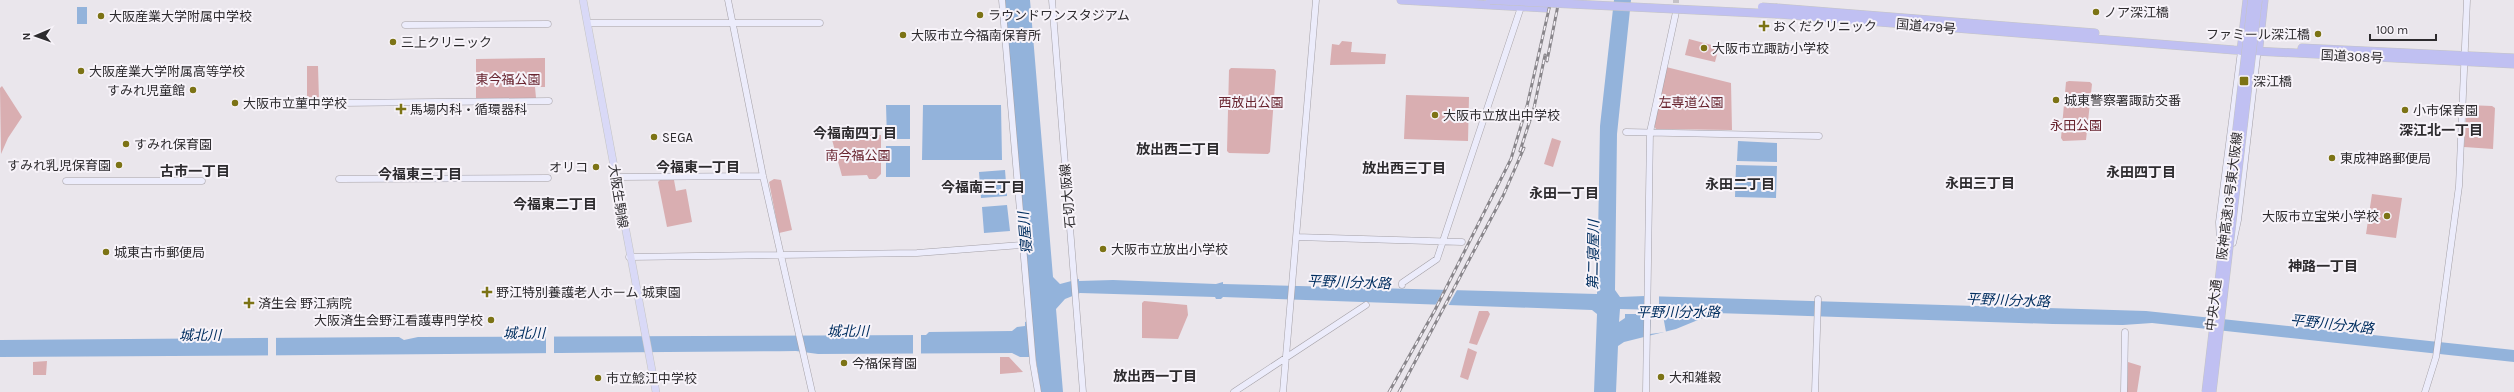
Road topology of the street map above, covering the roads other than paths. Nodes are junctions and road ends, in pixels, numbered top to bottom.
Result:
1 (583, 0) edge
2 (728, 0) edge
3 (1002, 0) edge
4 (1052, 0) edge
5 (1316, 0) edge
6 (1401, 0) edge
7 (1490, 0) edge
8 (1604, 0) edge
9 (2247, 0) edge
10 (2252, 0) edge
11 (2258, 0) edge
12 (2264, 0) edge
13 (2467, 0) edge
14 (1575, 2) edge
15 (1522, 3) edge
16 (1546, 8) dead end
17 (1777, 11) junction
18 (1676, 12) tunnel mouth
19 (588, 23) junction
20 (732, 23) junction
21 (820, 23) dead end
22 (548, 24) dead end
23 (405, 25) dead end
24 (2241, 48) junction
25 (2258, 49) junction
26 (2464, 58) junction
27 (2514, 58) edge
28 (2514, 64) edge
29 (549, 101) dead end
30 (339, 103) dead end
31 (1626, 132) dead end
32 (1650, 132) junction
33 (1819, 136) dead end
34 (763, 176) junction
35 (616, 177) junction
36 (548, 178) dead end
37 (339, 179) dead end
38 (66, 181) dead end
39 (202, 181) dead end
40 (2223, 218) dead end
41 (2236, 218) dead end
42 (1296, 237) junction
43 (1444, 242) junction
44 (1462, 242) dead end
45 (2220, 242) junction
46 (2233, 243) junction
47 (1022, 244) junction
48 (781, 254) junction
49 (629, 257) junction
50 (1402, 286) dead end
51 (1818, 300) dead end
52 (1366, 305) dead end
53 (2125, 332) dead end
54 (1286, 358) junction
55 (656, 392) edge
56 (812, 392) edge
57 (1038, 392) edge
58 (1083, 392) edge
59 (1234, 392) edge
60 (1283, 392) edge
61 (1646, 392) edge
62 (1815, 392) edge
63 (2124, 392) edge
64 (2202, 392) edge
65 (2206, 392) edge
66 (2212, 392) edge
67 (2216, 392) edge
68 (2425, 392) edge

1 - 19 main road, 大阪生駒線
2 - 20 street
3 - 47 street
4 - 58 street, 石切大阪線
5 - 42 street
6 - 15 highway
7 - 14 highway, 国道479号, bridge
8 - 17 highway, 国道479号, bridge
9 - 24 highway
10 - 65 highway, 阪神高速13号東大阪線, bridge
11 - 66 highway, 阪神高速13号東大阪線, bridge
12 - 25 highway
13 - 26 street
14 - 17 highway, 国道479号, bridge
15 - 16 highway
15 - 43 street
17 - 24 highway, 国道479号
18 - 32 street
19 - 20 street
19 - 35 main road, 大阪生駒線
20 - 21 street
20 - 34 street
22 - 23 street
24 - 25 highway, 国道308号
24 - 45 street
25 - 26 highway, 国道308号
25 - 46 street
26 - 27 highway, 国道308号
26 - 28 highway, 国道308号
26 - 68 street
29 - 30 street
31 - 32 street
32 - 33 street
32 - 61 street
34 - 35 street
34 - 48 street
35 - 49 main road, 大阪生駒線
36 - 37 street
38 - 39 street
40 - 45 main road, 中央大通
41 - 46 main road, 中央大通
42 - 43 street
42 - 54 street
43 - 44 street
43 - 50 street
45 - 64 main road, 中央大通, bridge
46 - 67 main road, 中央大通
47 - 48 street
47 - 57 street
48 - 49 street
48 - 56 street
49 - 55 main road, 大阪生駒線
51 - 62 street
52 - 54 street
53 - 63 street
54 - 59 street
54 - 60 street

